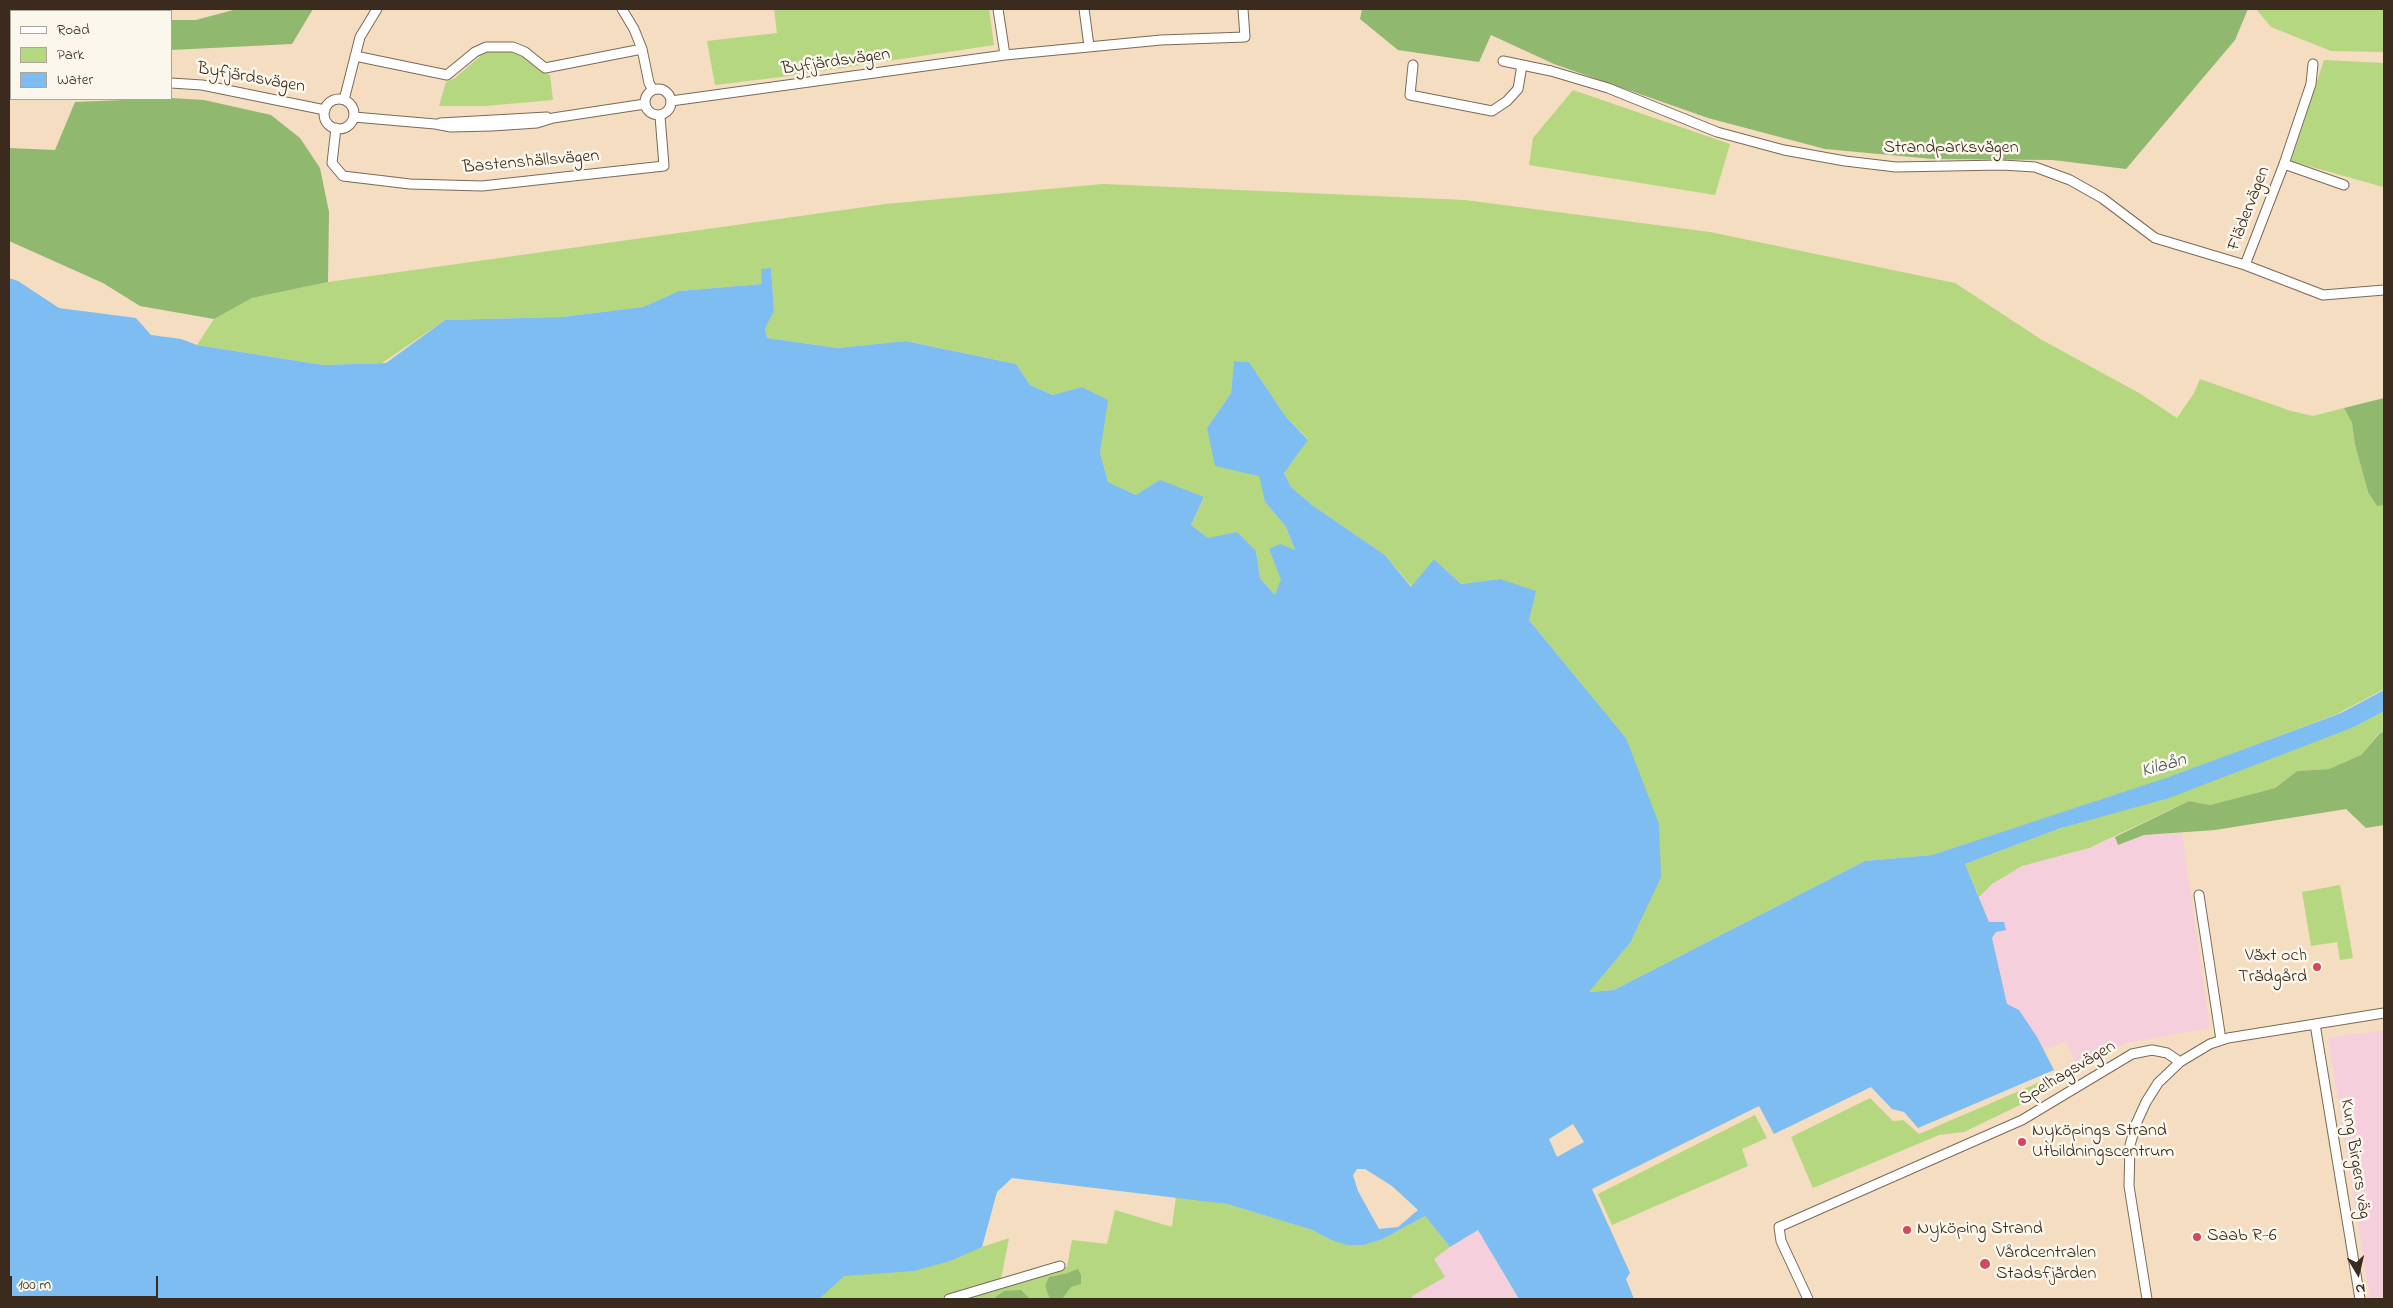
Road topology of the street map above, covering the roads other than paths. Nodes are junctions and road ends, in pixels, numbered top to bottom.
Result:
1 (376, 9) edge
2 (622, 9) edge
3 (998, 9) edge
4 (1084, 9) edge
5 (1243, 9) edge
6 (1088, 46) junction
7 (642, 49) junction
8 (1005, 55) junction
9 (354, 56) junction
10 (1503, 61) dead end
11 (2313, 64) dead end
12 (1413, 65) dead end
13 (1522, 65) junction
14 (172, 83) edge
15 (653, 90) junction
16 (344, 100) junction
17 (671, 101) junction
18 (645, 104) junction
19 (325, 110) junction
20 (354, 116) junction
21 (660, 116) junction
22 (336, 128) junction
23 (2284, 164) junction
24 (2344, 185) dead end
25 (2245, 266) junction
26 (2384, 290) edge
27 (2199, 895) dead end
28 (2384, 1013) edge
29 (2316, 1024) junction
30 (2221, 1040) junction
31 (2180, 1062) junction
32 (1060, 1266) dead end
33 (949, 1299) edge
34 (1808, 1299) edge
35 (2147, 1299) edge
36 (2360, 1299) edge

1 - 9 street
2 - 7 street
3 - 8 street
4 - 6 street
5 - 6 street, Byfjärdsvägen
6 - 8 street, Byfjärdsvägen
7 - 9 street
7 - 15 street
8 - 17 street, Byfjärdsvägen
9 - 16 street
10 - 13 street, Strandparksvägen
11 - 23 street, Flädervägen
12 - 13 street
13 - 25 street, Strandparksvägen
14 - 19 street, Byfjärdsvägen
15 - 17 street
15 - 18 street
16 - 19 street, Byfjärdsvägen
16 - 20 street
17 - 21 street
18 - 20 street
18 - 21 street
19 - 22 street, Byfjärdsvägen
20 - 22 street
21 - 22 street, Bastenshällsvägen
23 - 24 street, Flädervägen
23 - 25 street, Flädervägen
25 - 26 street, Strandparksvägen
27 - 30 street
28 - 29 street
29 - 30 street
29 - 36 street, Kung Birgers väg
30 - 31 street
31 - 34 street, Spelhagsvägen
31 - 35 street
32 - 33 street

